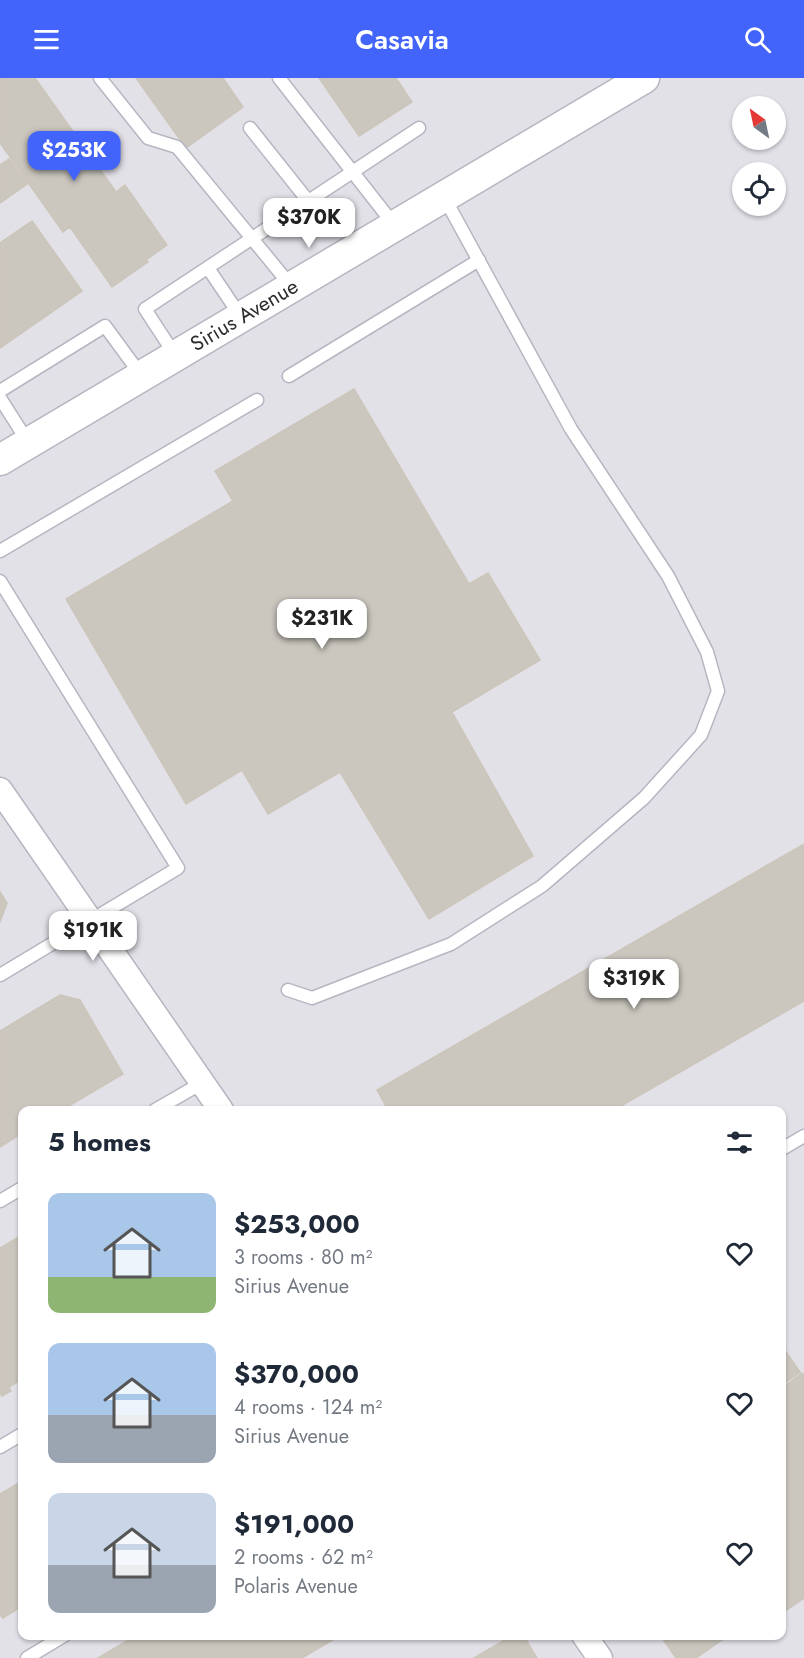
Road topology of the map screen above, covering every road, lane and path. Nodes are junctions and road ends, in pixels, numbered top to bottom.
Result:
1 (100, 78) edge
2 (279, 78) edge
3 (644, 78) edge
4 (250, 128) dead end
5 (418, 128) dead end
6 (354, 172) junction
7 (444, 197) junction
8 (309, 202) junction
9 (395, 226) junction
10 (253, 239) junction
11 (479, 260) junction
12 (208, 268) junction
13 (292, 287) junction
14 (241, 317) junction
15 (176, 356) junction
16 (142, 376) junction
17 (289, 376) dead end
18 (0, 391) edge
19 (0, 398) edge
20 (257, 400) dead end
21 (28, 444) junction
22 (0, 460) edge
23 (0, 551) edge
24 (0, 581) edge
25 (0, 790) edge
26 (91, 921) junction
27 (0, 975) edge
28 (288, 990) dead end
29 (202, 1083) junction
30 (162, 1106) edge
31 (218, 1106) edge
32 (802, 1141) edge
33 (786, 1147) edge
34 (18, 1190) edge
35 (0, 1201) edge
36 (18, 1437) edge
37 (0, 1448) edge
38 (57, 1640) edge
39 (587, 1640) edge
40 (27, 1658) edge
41 (600, 1658) edge

1 - 10 lane
2 - 6 lane
3 - 7 street, Sirius Avenue
4 - 8 lane
5 - 6 lane
6 - 8 lane
6 - 9 lane
7 - 9 street, Sirius Avenue
7 - 11 lane
8 - 10 lane
9 - 13 street, Sirius Avenue
10 - 12 lane
10 - 13 lane
11 - 17 lane
11 - 28 lane
12 - 14 lane
12 - 15 lane
13 - 14 street, Sirius Avenue
14 - 15 street, Sirius Avenue
15 - 16 street, Sirius Avenue
16 - 18 lane
16 - 21 street, Sirius Avenue
19 - 21 lane
20 - 23 lane
21 - 22 street, Sirius Avenue
24 - 26 lane
25 - 26 street
26 - 27 lane
26 - 29 street
29 - 30 lane
29 - 31 street
32 - 33 lane
34 - 35 lane
36 - 37 lane
38 - 40 lane
39 - 41 street

